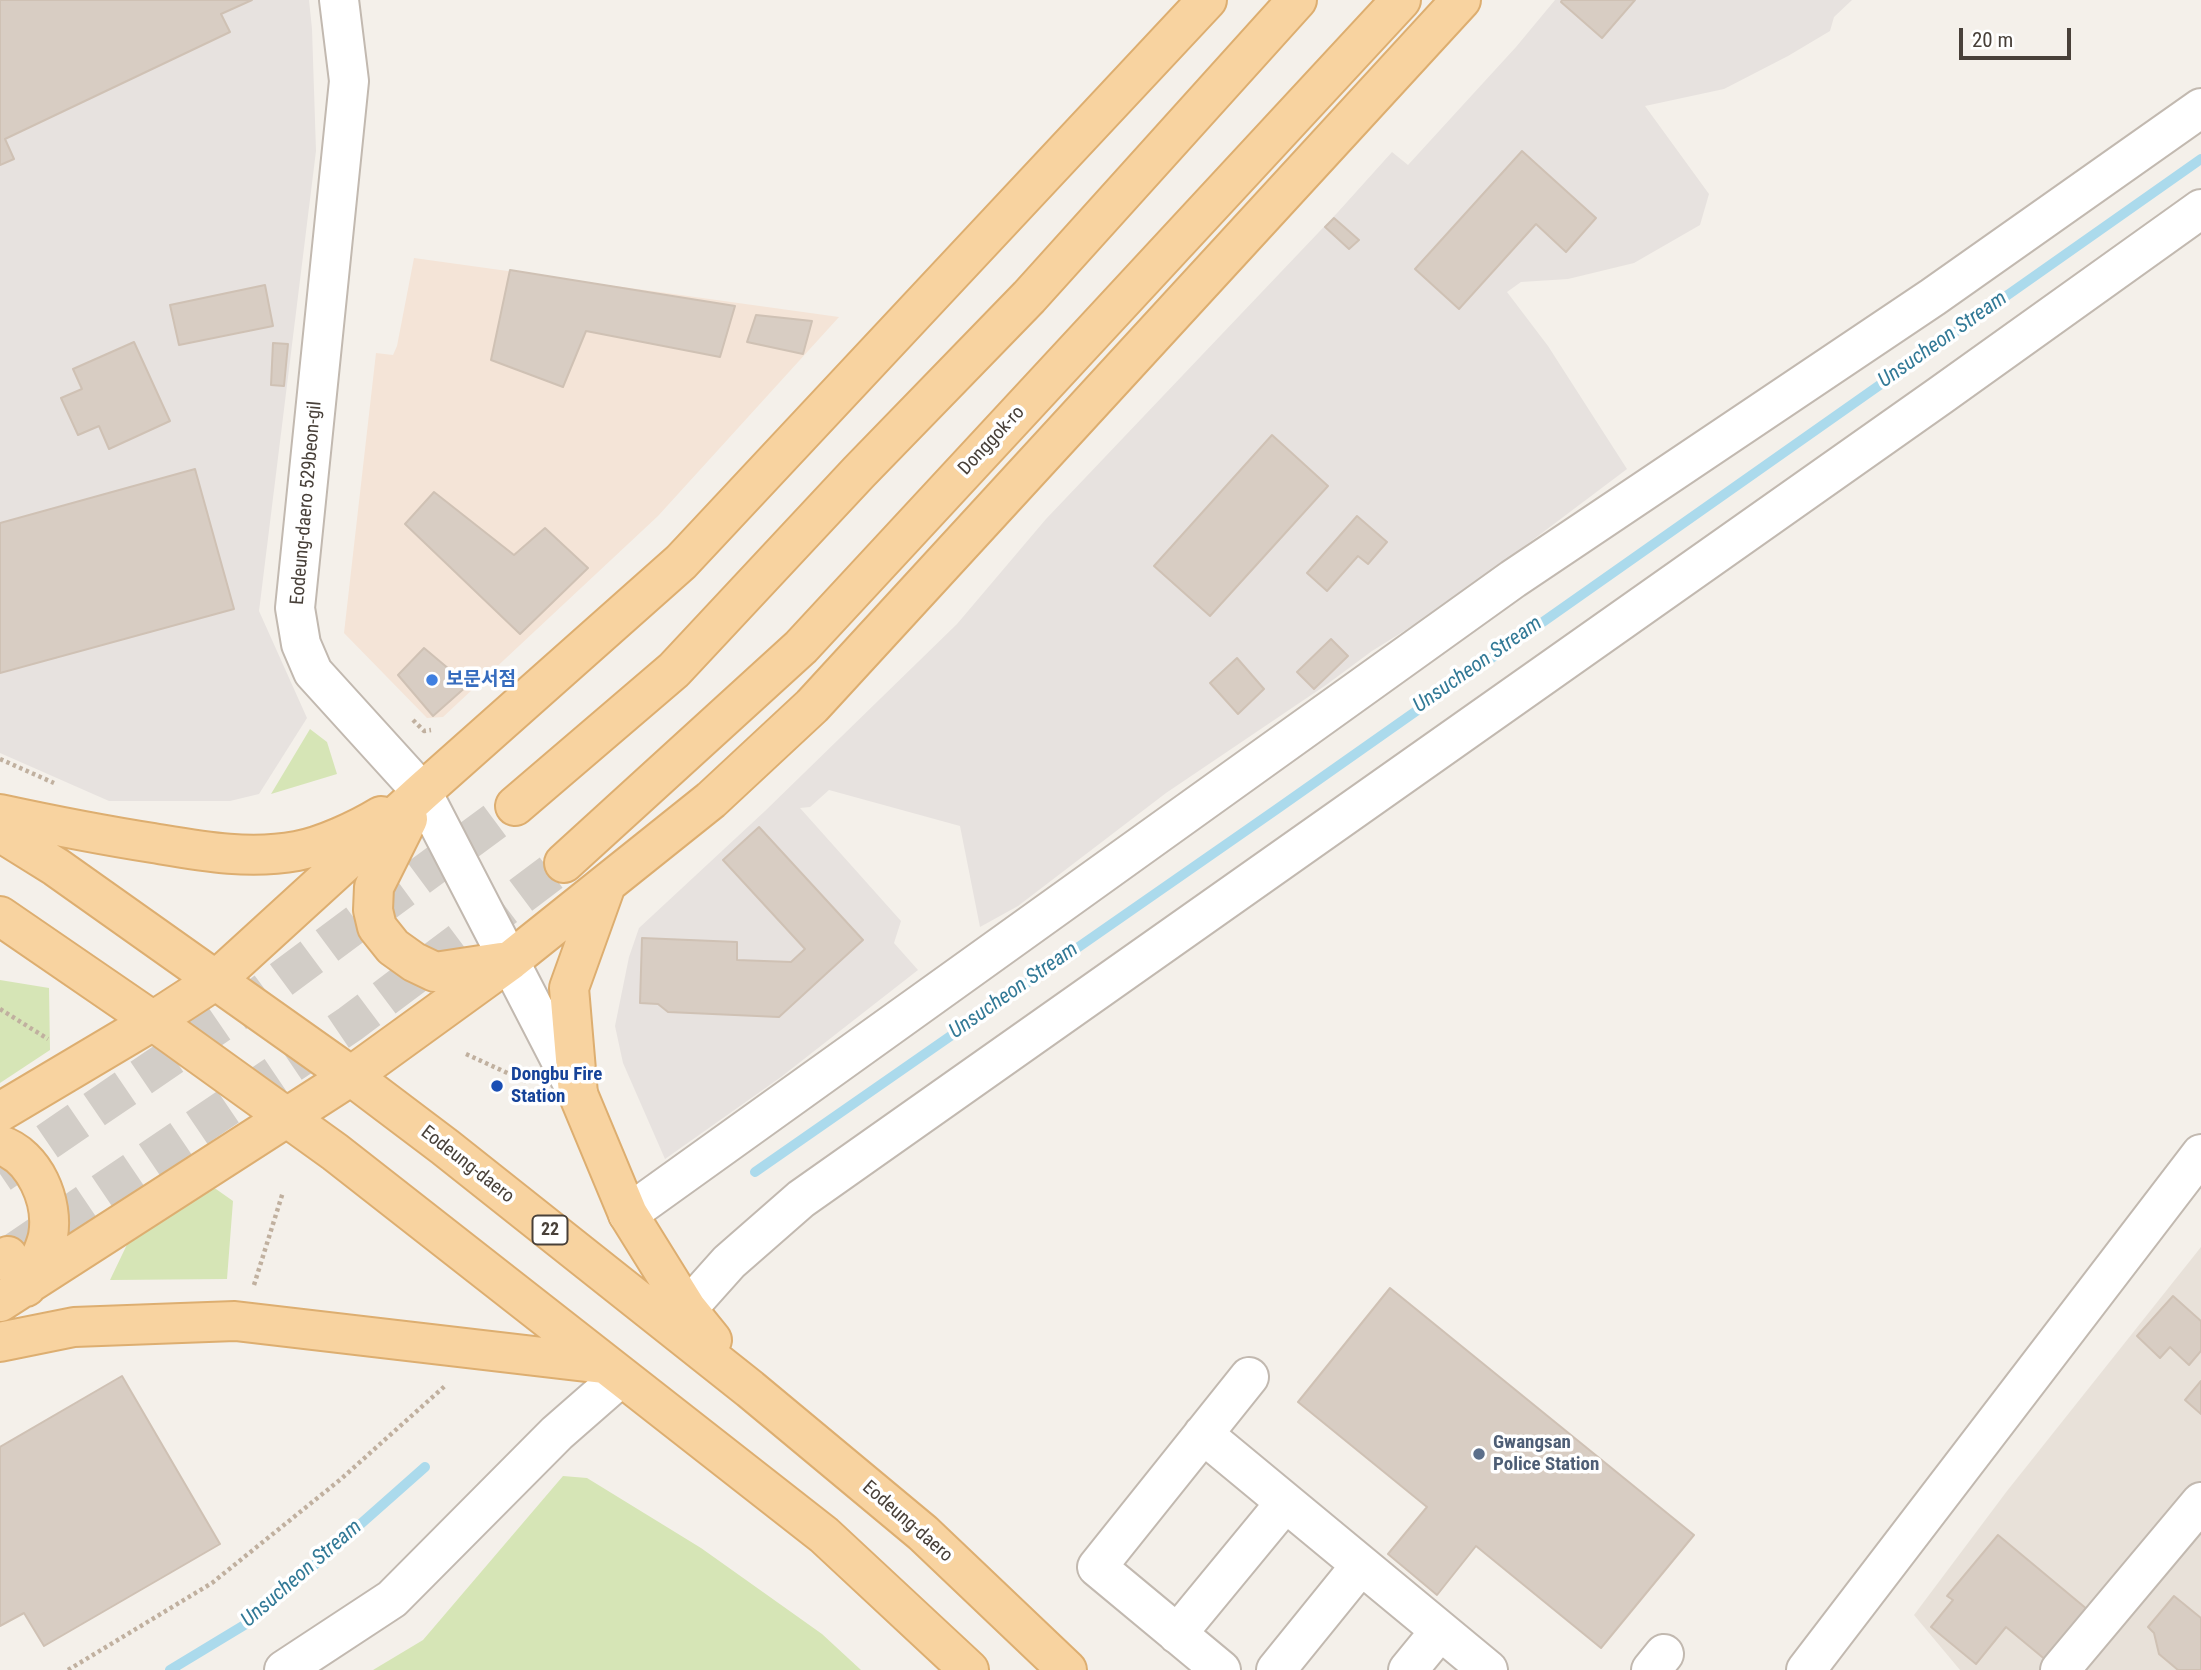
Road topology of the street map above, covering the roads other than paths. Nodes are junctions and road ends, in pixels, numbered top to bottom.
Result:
1 (339, 0) edge
2 (1207, 0) edge
3 (1297, 0) edge
4 (1401, 0) edge
5 (1461, 0) edge
6 (2201, 108) edge
7 (2201, 209) edge
8 (422, 792) junction
9 (514, 806) tunnel mouth
10 (0, 814) edge
11 (0, 832) edge
12 (564, 863) tunnel mouth
13 (606, 885) junction
14 (0, 916) edge
15 (511, 960) junction
16 (216, 980) junction
17 (153, 1021) junction
18 (351, 1076) junction
19 (578, 1094) junction
20 (0, 1112) edge
21 (286, 1119) junction
22 (0, 1145) edge
23 (2201, 1154) edge
24 (628, 1214) junction
25 (8, 1276) edge
26 (687, 1309) junction
27 (0, 1342) edge
28 (612, 1371) junction
29 (1249, 1377) dead end
30 (750, 1389) junction
31 (1203, 1434) junction
32 (2201, 1502) edge
33 (1285, 1503) junction
34 (1361, 1565) junction
35 (1440, 1631) junction
36 (1177, 1634) junction
37 (284, 1670) edge
38 (969, 1670) edge
39 (1067, 1670) edge
40 (1221, 1670) edge
41 (1276, 1670) edge
42 (1408, 1670) edge
43 (1488, 1670) edge
44 (1806, 1670) edge
45 (2060, 1670) edge

1 - 8 street, Eodeung-daero 529beon-gil
2 - 8 main road
3 - 9 main road
4 - 12 main road, Donggok-ro
5 - 13 main road
6 - 24 street
7 - 26 street
8 - 10 main road
8 - 15 street, Eodeung-daero 529beon-gil
8 - 15 main road
8 - 16 main road
11 - 16 main road, Eodeung-daero / 22
13 - 15 main road
13 - 19 main road
14 - 17 main road
15 - 18 main road
15 - 19 street, Eodeung-daero 529beon-gil
16 - 17 main road
16 - 18 main road, Eodeung-daero / 22
17 - 20 main road
17 - 21 main road
18 - 21 main road
18 - 30 main road, Eodeung-daero / 22
19 - 24 main road
21 - 25 main road
21 - 28 main road
22 - 25 main road
23 - 44 street
24 - 26 main road
26 - 30 main road
27 - 28 main road
28 - 37 street
28 - 38 main road
29 - 31 street
30 - 39 main road, Eodeung-daero / 22
31 - 33 street
31 - 36 street
32 - 45 street
33 - 34 street
33 - 36 street
34 - 35 street
34 - 41 street
35 - 42 street
35 - 43 street
36 - 40 street

